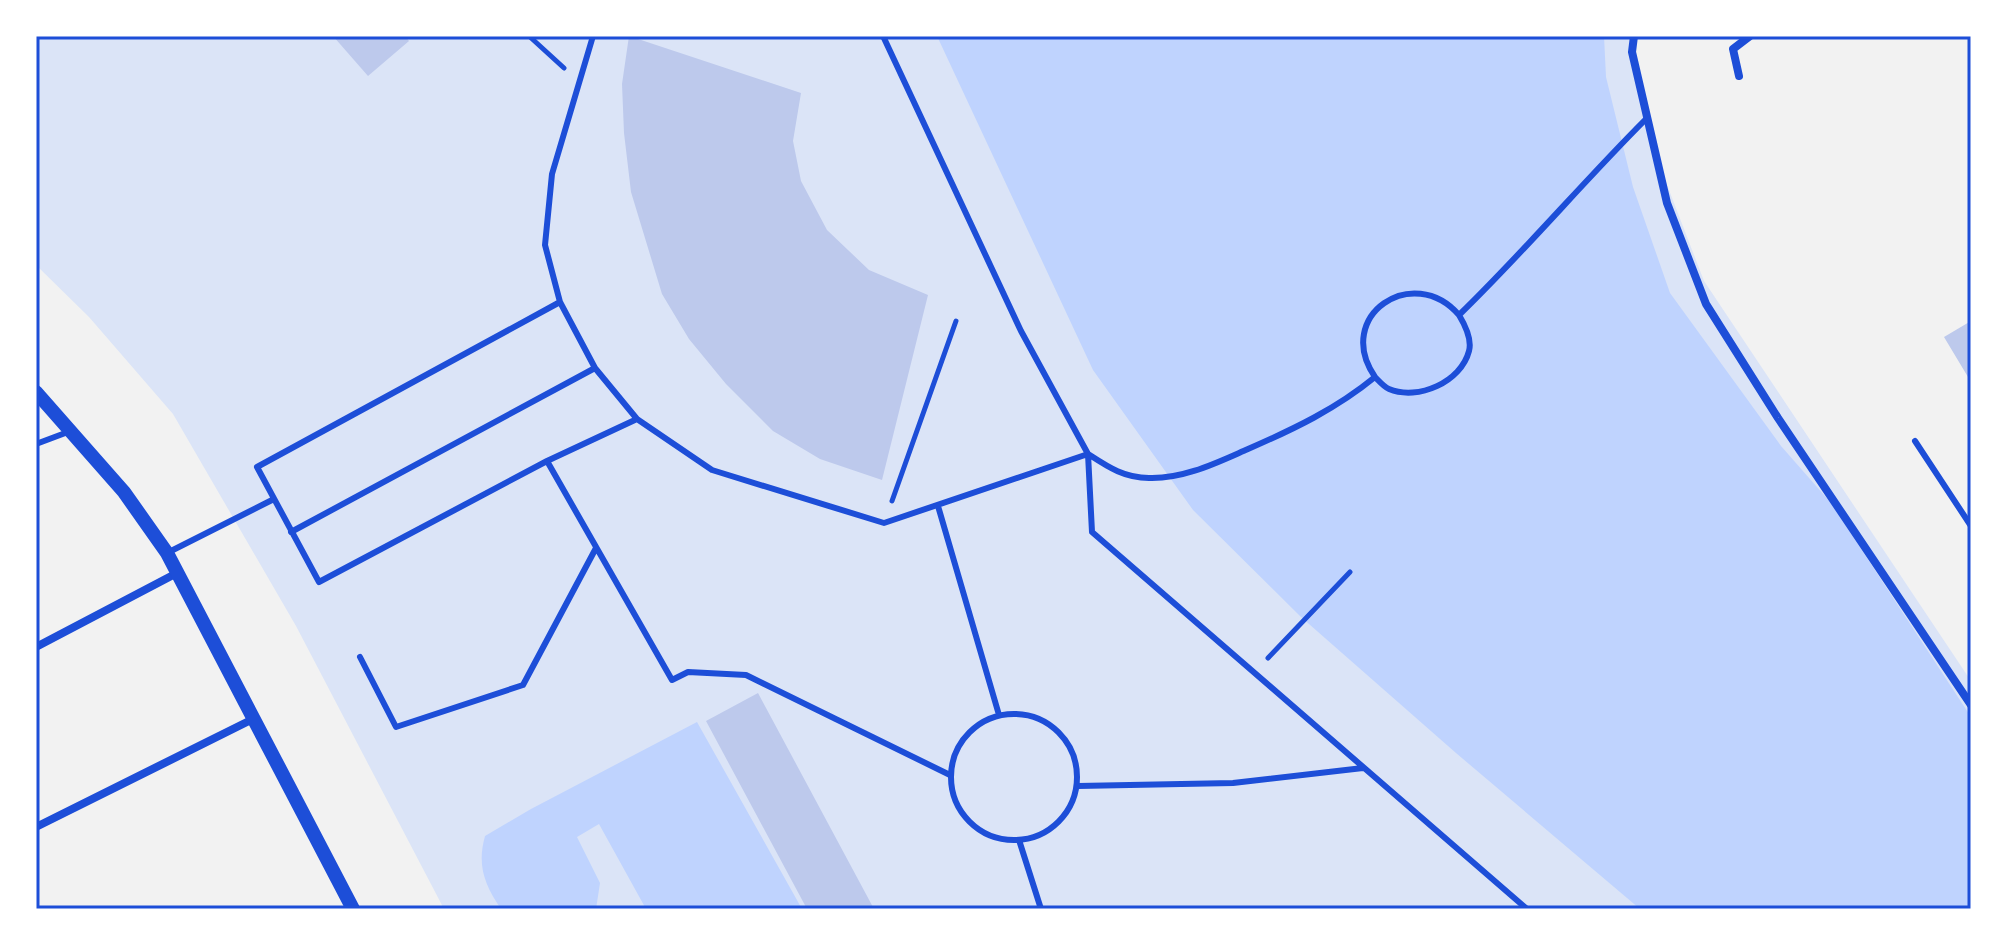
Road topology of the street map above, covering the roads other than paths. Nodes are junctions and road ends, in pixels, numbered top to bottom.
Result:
1 (593, 36) edge
2 (883, 36) edge
3 (1634, 36) edge
4 (1750, 36) edge
5 (1739, 76) dead end
6 (1646, 119) junction
7 (560, 302) junction
8 (1459, 315) junction
9 (595, 368) junction
10 (1375, 377) junction
11 (36, 392) edge
12 (637, 419) junction
13 (72, 431) junction
14 (1915, 441) dead end
15 (36, 444) edge
16 (1088, 454) junction
17 (547, 461) junction
18 (274, 499) junction
19 (938, 506) junction
20 (1971, 526) edge
21 (291, 532) junction
22 (596, 548) junction
23 (167, 553) junction
24 (177, 573) junction
25 (36, 647) edge
26 (360, 657) dead end
27 (1971, 705) edge
28 (999, 715) junction
29 (253, 719) junction
30 (1363, 768) junction
31 (950, 775) junction
32 (1078, 786) junction
33 (36, 827) edge
34 (1019, 840) junction
35 (1525, 908) edge
36 (353, 909) edge
37 (1041, 909) edge

1 - 7 lane
2 - 16 lane
3 - 6 street
4 - 5 street
6 - 8 lane
6 - 27 street
7 - 9 lane
7 - 18 lane
8 - 10 lane
8 - 10 lane
9 - 12 lane
9 - 21 lane
10 - 16 lane
11 - 13 street
12 - 17 lane
12 - 19 lane
13 - 15 lane
13 - 23 street
14 - 20 lane
16 - 19 lane
16 - 30 lane
17 - 21 lane
17 - 22 lane
18 - 21 lane
18 - 23 lane
19 - 28 lane
22 - 26 lane
22 - 31 lane
23 - 24 street
24 - 25 street
24 - 29 street
28 - 31 lane
28 - 32 lane
29 - 33 street
29 - 36 street
30 - 32 lane
30 - 35 lane
31 - 34 lane
32 - 34 lane
34 - 37 lane

